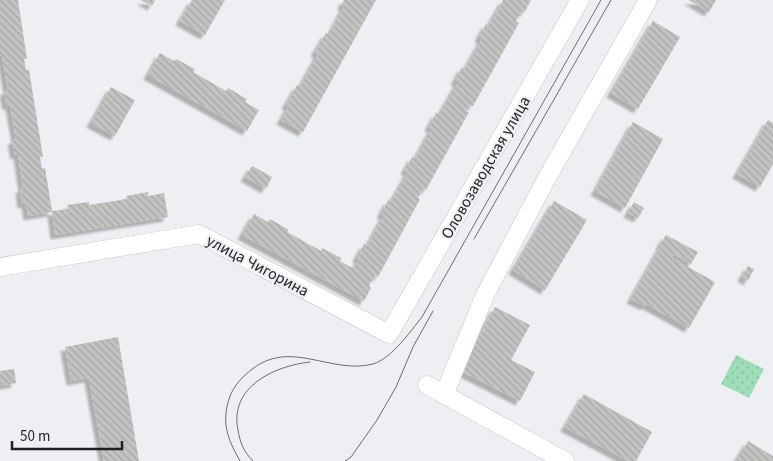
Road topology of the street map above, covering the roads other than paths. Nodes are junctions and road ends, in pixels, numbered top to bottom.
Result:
1 (580, 0) edge
2 (648, 0) edge
3 (0, 267) edge
4 (389, 334) joint
5 (427, 386) dead end
6 (444, 395) junction
7 (565, 461) edge

1 - 4 street, Оловозаводская улица
2 - 6 street
3 - 4 street, улица Чигорина
5 - 6 street
6 - 7 street

